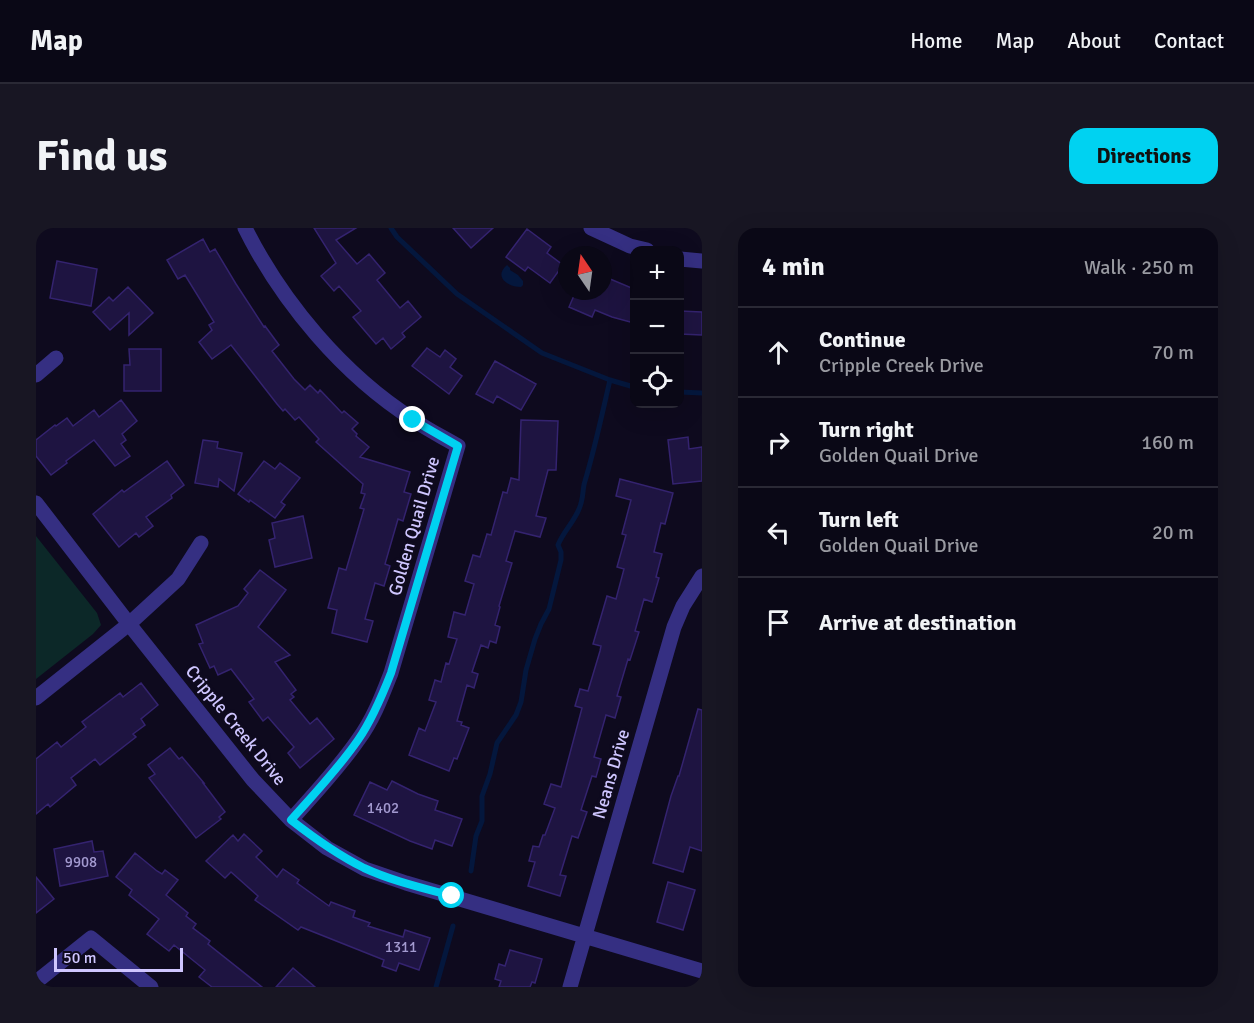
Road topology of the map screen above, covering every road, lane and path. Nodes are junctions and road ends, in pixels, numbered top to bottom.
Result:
1 (245, 228) edge
2 (591, 228) edge
3 (630, 246) edge
4 (684, 259) edge
5 (702, 261) edge
6 (56, 358) dead end
7 (36, 375) edge
8 (36, 503) edge
9 (201, 543) dead end
10 (702, 576) edge
11 (129, 624) junction
12 (36, 698) edge
13 (291, 820) junction
14 (585, 936) junction
15 (702, 971) edge
16 (36, 982) edge
17 (151, 987) edge
18 (570, 987) edge

1 - 13 street, Golden Quail Drive
2 - 3 street
4 - 5 street
6 - 7 street
8 - 11 street, Cripple Creek Drive
9 - 11 street
10 - 14 street, Neans Drive
11 - 12 street
11 - 13 street, Cripple Creek Drive
13 - 14 street, Cripple Creek Drive
14 - 15 street, Cripple Creek Drive
14 - 18 street, Neans Drive
16 - 17 street

